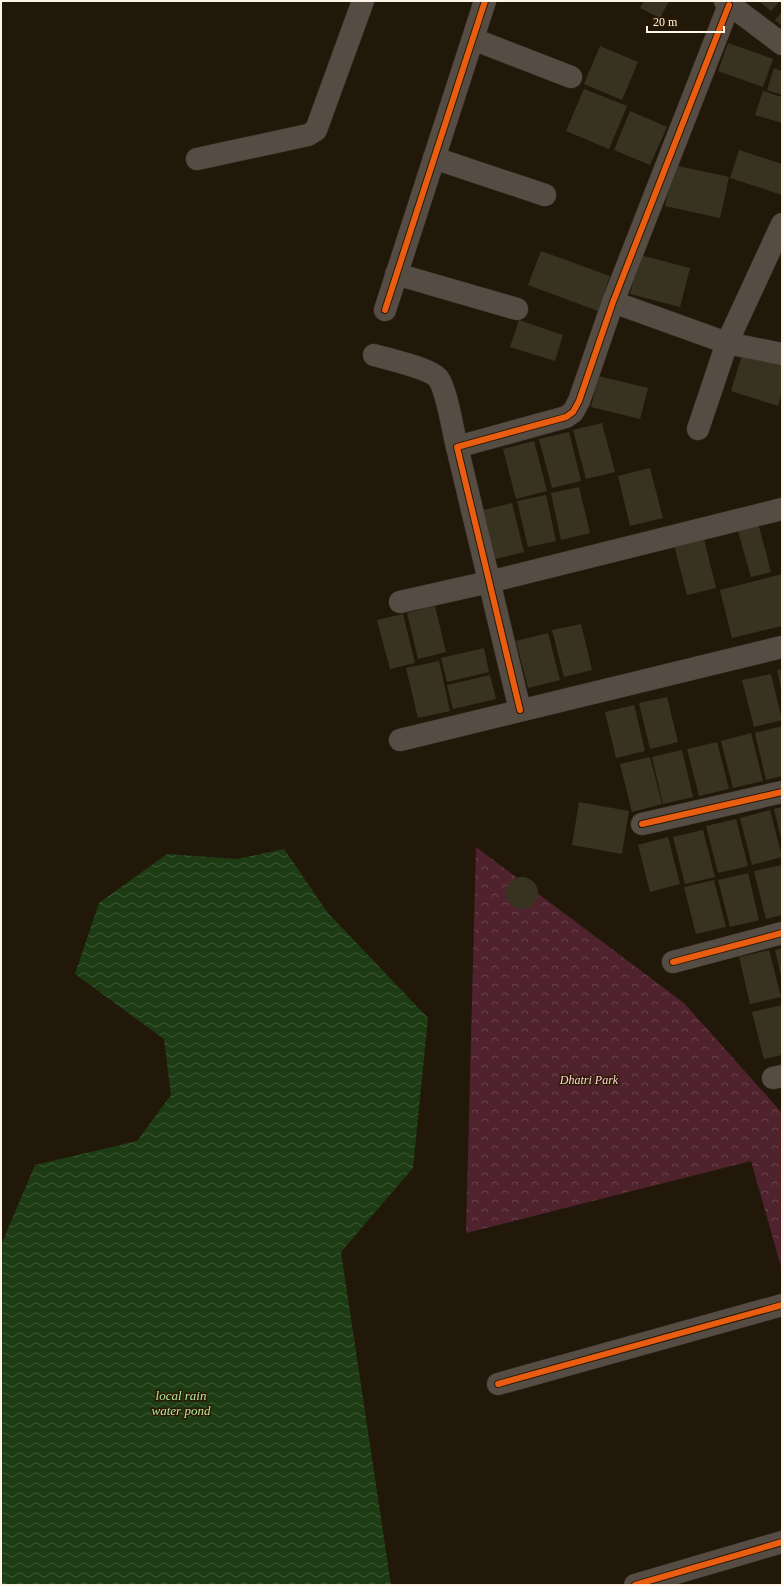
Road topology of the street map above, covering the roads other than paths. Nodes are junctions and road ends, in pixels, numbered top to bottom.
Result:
1 (363, 1) edge
2 (486, 1) edge
3 (727, 3) edge
4 (473, 39) junction
5 (782, 44) edge
6 (570, 77) dead end
7 (434, 158) junction
8 (197, 160) dead end
9 (545, 196) dead end
10 (782, 224) edge
11 (396, 274) junction
12 (613, 302) junction
13 (517, 309) dead end
14 (385, 310) dead end
15 (727, 343) junction
16 (782, 354) edge
17 (374, 355) dead end
18 (698, 429) dead end
19 (456, 447) junction
20 (782, 509) edge
21 (489, 582) junction
22 (400, 602) dead end
23 (782, 647) edge
24 (520, 710) junction
25 (400, 740) dead end
26 (782, 792) edge
27 (642, 824) dead end
28 (782, 933) edge
29 (674, 962) dead end
30 (782, 1305) edge
31 (498, 1384) dead end
32 (782, 1542) edge
33 (635, 1585) edge

1 - 8 street
2 - 4 street
3 - 5 street
3 - 12 street
4 - 6 street
4 - 7 street
7 - 9 street
7 - 11 street
10 - 15 street
11 - 13 street
11 - 14 street
12 - 15 street
12 - 19 street
15 - 16 street
15 - 18 street
17 - 19 street
19 - 21 street
20 - 21 street
21 - 22 street
21 - 24 street
23 - 24 street
24 - 25 street
26 - 27 street
28 - 29 street
30 - 31 street
32 - 33 street

